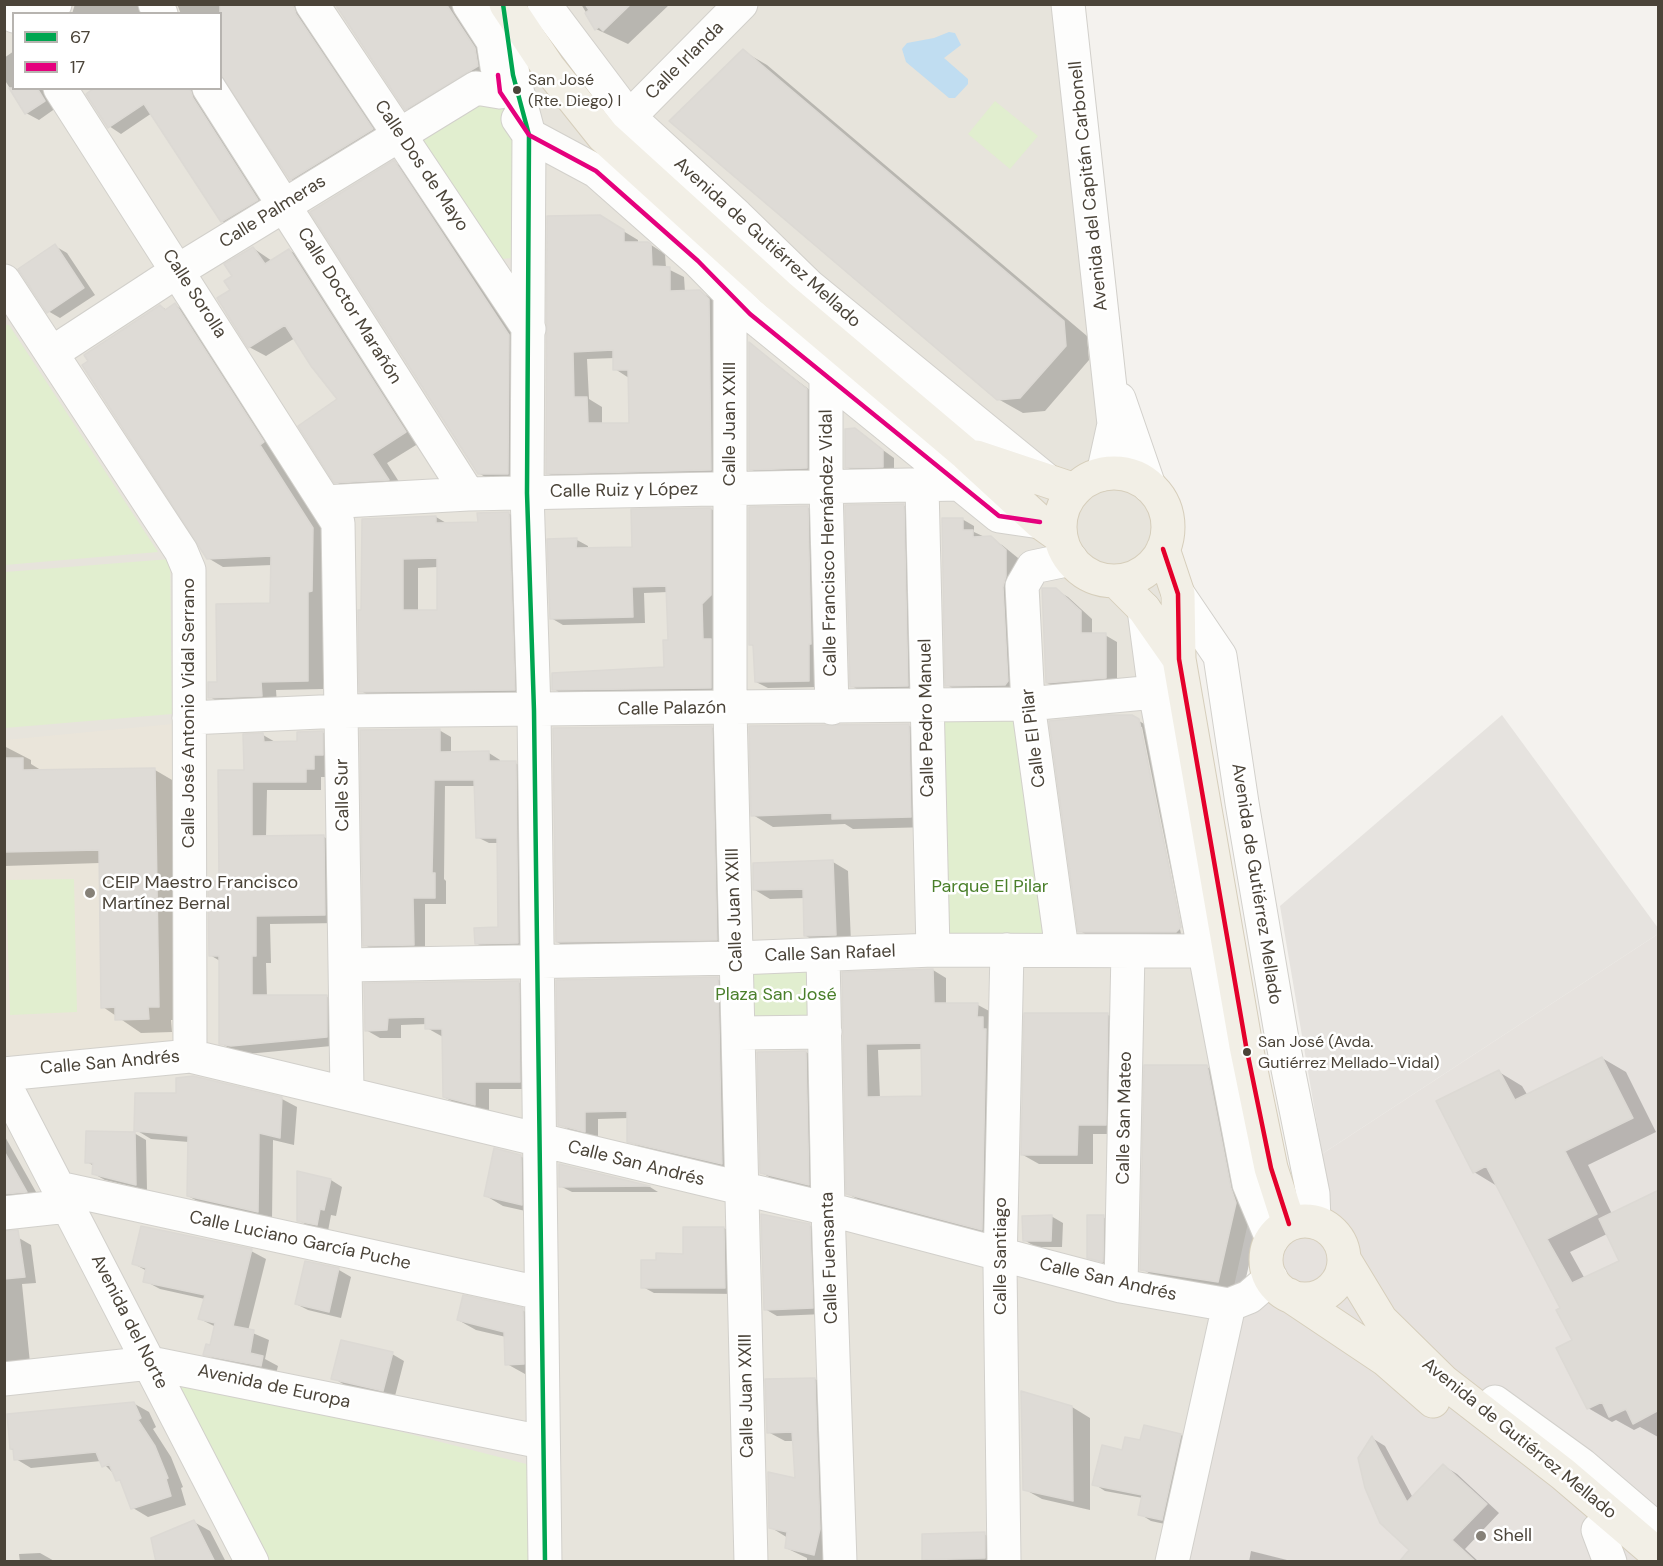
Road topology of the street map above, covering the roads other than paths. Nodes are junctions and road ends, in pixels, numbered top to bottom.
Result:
1 (312, 4) edge
2 (468, 4) edge
3 (505, 4) edge
4 (544, 4) edge
5 (741, 4) edge
6 (1068, 4) edge
7 (61, 90) edge
8 (210, 90) edge
9 (500, 92) junction
10 (629, 117) junction
11 (400, 134) junction
12 (529, 135) junction
13 (285, 205) junction
14 (179, 270) junction
15 (4, 281) edge
16 (730, 294) junction
17 (14, 311) edge
18 (530, 329) junction
19 (52, 353) junction
20 (1109, 368) junction
21 (826, 378) junction
22 (962, 469) junction
23 (1103, 474) junction
24 (1044, 478) junction
25 (922, 486) junction
26 (1149, 486) junction
27 (826, 488) junction
28 (730, 489) junction
29 (1075, 490) junction
30 (468, 494) junction
31 (527, 494) junction
32 (325, 502) junction
33 (1057, 540) junction
34 (1163, 549) junction
35 (1116, 581) junction
36 (1178, 594) junction
37 (1144, 609) junction
38 (1179, 658) junction
39 (1155, 692) junction
40 (1029, 704) junction
41 (927, 706) junction
42 (832, 708) junction
43 (730, 709) junction
44 (342, 711) junction
45 (534, 711) junction
46 (189, 718) junction
47 (933, 950) junction
48 (1007, 950) junction
49 (1062, 950) junction
50 (1128, 951) junction
51 (1205, 951) junction
52 (823, 955) junction
53 (737, 958) junction
54 (538, 961) junction
55 (346, 965) junction
56 (825, 1032) junction
57 (739, 1033) junction
58 (190, 1056) junction
59 (4, 1074) edge
60 (4, 1083) edge
61 (347, 1091) junction
62 (539, 1140) junction
63 (743, 1190) junction
64 (64, 1197) junction
65 (828, 1209) junction
66 (4, 1213) edge
67 (1292, 1228) junction
68 (1000, 1255) junction
69 (1344, 1259) junction
70 (1121, 1286) junction
71 (1280, 1287) junction
72 (540, 1293) junction
73 (1229, 1305) junction
74 (1399, 1339) junction
75 (150, 1363) junction
76 (4, 1379) edge
77 (542, 1442) junction
78 (1598, 1530) junction
79 (1659, 1530) edge
80 (1659, 1555) edge
81 (252, 1562) edge
82 (544, 1562) edge
83 (751, 1562) edge
84 (840, 1562) edge
85 (1004, 1562) edge
86 (1172, 1562) edge
87 (1610, 1562) edge
88 (1633, 1562) edge

1 - 11 street, Calle Dos de Mayo
2 - 9 street, Avenida de Gutiérrez Mellado
3 - 12 street
3 - 22 main road, Avenida de Gutiérrez Mellado
4 - 10 street, Avenida de Gutiérrez Mellado
5 - 10 street, Calle Irlanda
6 - 20 street, Avenida del Capitán Carbonell
7 - 14 street, Calle Sorolla
8 - 13 street, Calle Doctor Marañón
9 - 11 street, Calle Palmeras
9 - 12 street, Avenida de Gutiérrez Mellado
10 - 24 street, Avenida de Gutiérrez Mellado
11 - 13 street, Calle Palmeras
11 - 18 street, Calle Dos de Mayo
12 - 16 street, Avenida de Gutiérrez Mellado
12 - 18 street
13 - 14 street, Calle Palmeras
13 - 30 street, Calle Doctor Marañón
14 - 19 street, Calle Palmeras
14 - 32 street, Calle Sorolla
15 - 17 street, Calle José Antonio Vidal Serrano
16 - 21 street, Avenida de Gutiérrez Mellado
16 - 28 street, Calle Juan XXIII
17 - 19 street, Calle José Antonio Vidal Serrano
18 - 31 street
19 - 46 street, Calle José Antonio Vidal Serrano
20 - 23 street
20 - 26 street
21 - 22 street, Avenida de Gutiérrez Mellado
21 - 27 street, Calle Francisco Hernández Vidal
22 - 24 main road, Avenida de Gutiérrez Mellado
22 - 25 street, Calle Ruiz y López
22 - 33 main road, Avenida de Gutiérrez Mellado
23 - 26 main road
23 - 29 main road
24 - 29 main road, Avenida de Gutiérrez Mellado
25 - 27 street, Calle Ruiz y López
25 - 41 street, Calle Pedro Manuel
26 - 34 main road
27 - 28 street, Calle Ruiz y López
27 - 42 street, Calle Francisco Hernández Vidal
28 - 31 street, Calle Ruiz y López
28 - 43 street, Calle Juan XXIII
29 - 33 main road
30 - 31 street, Calle Ruiz y López
30 - 32 street, Calle Ruiz y López
31 - 45 street
32 - 44 street, Calle Sur
33 - 35 main road
33 - 40 street, Calle El Pilar
34 - 35 main road
34 - 36 main road, Avenida de Gutiérrez Mellado
35 - 37 main road
36 - 38 main road, Avenida de Gutiérrez Mellado
36 - 67 street, Avenida de Gutiérrez Mellado
37 - 38 main road
37 - 39 street
38 - 67 main road, Avenida de Gutiérrez Mellado
39 - 40 street, Calle Palazón
39 - 51 street
40 - 41 street, Calle Palazón
40 - 49 street, Calle El Pilar
41 - 42 street, Calle Palazón
41 - 47 street, Calle Pedro Manuel
42 - 43 street, Calle Palazón
43 - 45 street, Calle Palazón
43 - 53 street, Calle Juan XXIII
44 - 45 street, Calle Palazón
44 - 46 street, Calle Palazón
44 - 55 street, Calle Sur
45 - 54 street
46 - 58 street, Calle José Antonio Vidal Serrano
47 - 48 street, Calle San Rafael
47 - 52 street, Calle San Rafael
48 - 49 street, Calle San Rafael
48 - 68 street, Calle Santiago
49 - 50 street, Calle San Rafael
50 - 51 street, Calle San Rafael
50 - 70 street, Calle San Mateo
51 - 67 street
52 - 53 street, Calle San Rafael
52 - 56 street, Calle Fuensanta
53 - 54 street, Calle San Rafael
53 - 57 street, Calle Juan XXIII
54 - 55 street, Calle San Rafael
54 - 62 street
55 - 61 street, Calle Sur
56 - 57 street
56 - 65 street, Calle Fuensanta
57 - 63 street, Calle Juan XXIII
58 - 59 street, Calle San Andrés
58 - 61 street, Calle San Andrés
60 - 64 street, Avenida del Norte
61 - 62 street, Calle San Andrés
62 - 63 street, Calle San Andrés
62 - 72 street
63 - 65 street, Calle San Andrés
63 - 83 street, Calle Juan XXIII
64 - 66 street, Calle Luciano García Puche
64 - 72 street, Calle Luciano García Puche
64 - 75 street, Avenida del Norte
65 - 68 street, Calle San Andrés
65 - 84 street, Calle Fuensanta
67 - 69 main road
67 - 71 main road
68 - 70 street, Calle San Andrés
68 - 85 street, Calle Santiago
69 - 71 main road
69 - 74 main road, Avenida de Gutiérrez Mellado
70 - 73 street, Calle San Andrés
71 - 73 street
71 - 78 main road, Avenida de Gutiérrez Mellado
72 - 77 street
73 - 86 street
74 - 79 street
74 - 80 main road, Avenida de Gutiérrez Mellado
75 - 76 street, Avenida de Europa
75 - 77 street, Avenida de Europa
75 - 81 street, Avenida del Norte
77 - 82 street
78 - 87 street
78 - 88 main road, Avenida de Gutiérrez Mellado

